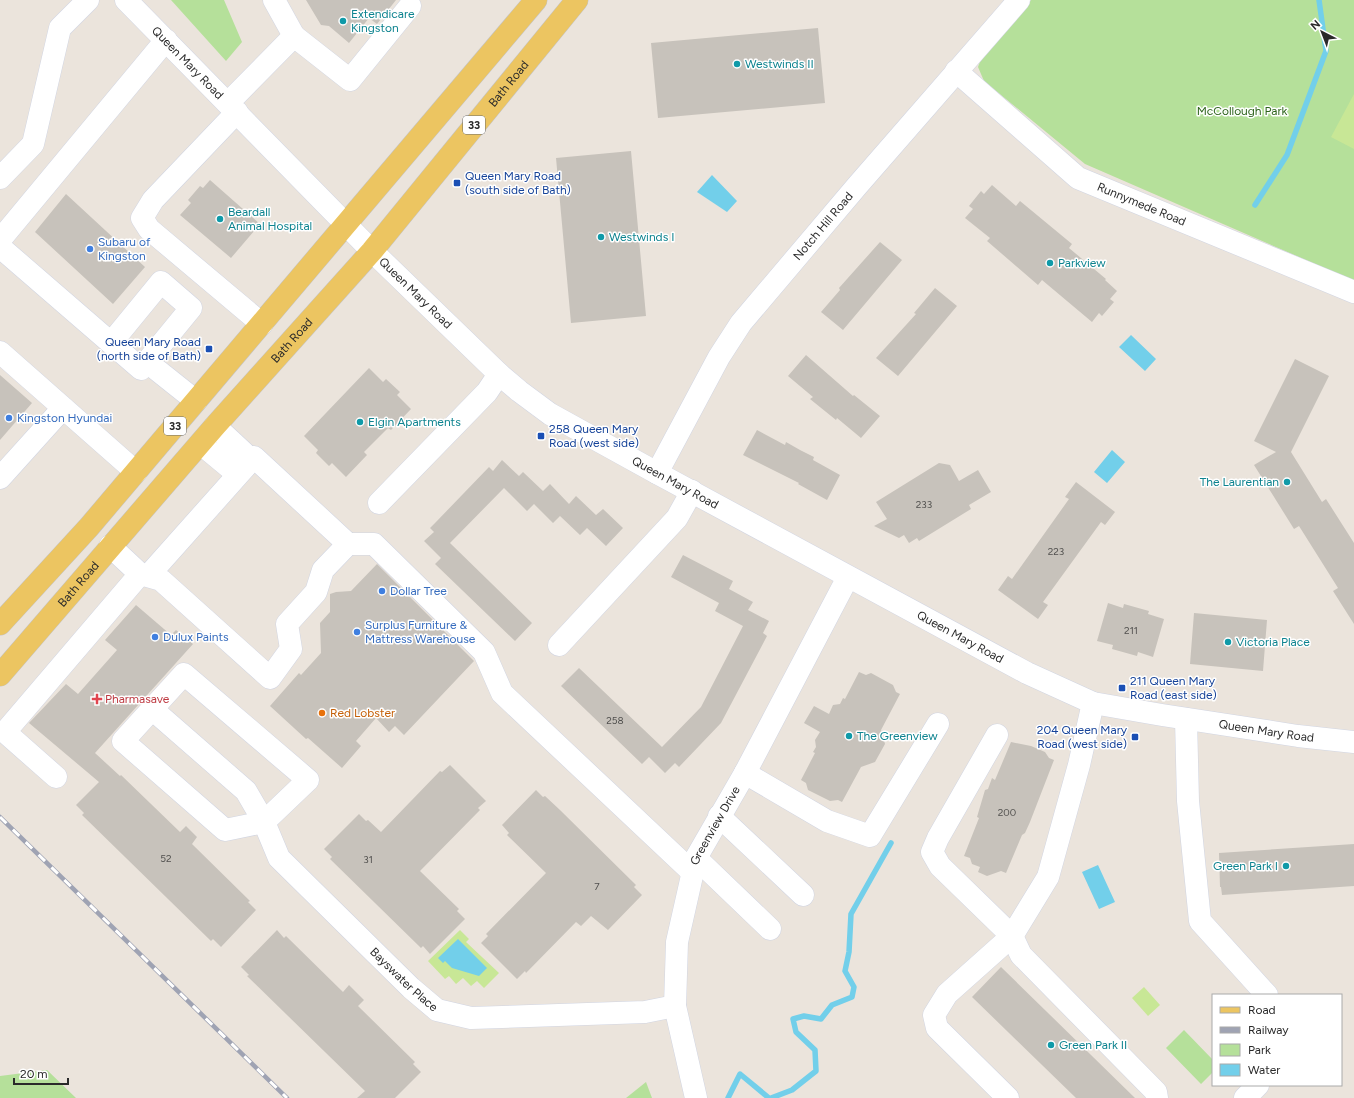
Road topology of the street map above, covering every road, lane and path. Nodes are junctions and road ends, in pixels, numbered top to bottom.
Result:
1 (88, 0) edge
2 (126, 0) edge
3 (274, 0) edge
4 (536, 0) edge
5 (577, 0) edge
6 (1019, 0) edge
7 (410, 6) dead end
8 (294, 36) junction
9 (166, 40) junction
10 (956, 71) junction
11 (232, 107) junction
12 (0, 178) edge
13 (346, 225) junction
14 (0, 240) edge
15 (0, 247) edge
16 (372, 251) junction
17 (1354, 292) edge
18 (262, 324) junction
19 (111, 343) junction
20 (0, 352) edge
21 (147, 362) junction
22 (499, 374) junction
23 (196, 401) junction
24 (63, 408) junction
25 (215, 426) junction
26 (201, 444) junction
27 (244, 468) junction
28 (136, 472) junction
29 (657, 474) junction
30 (0, 478) edge
31 (692, 491) junction
32 (379, 504) dead end
33 (89, 528) junction
34 (348, 544) junction
35 (110, 546) junction
36 (144, 575) junction
37 (848, 577) junction
38 (0, 624) edge
39 (559, 645) dead end
40 (0, 675) edge
41 (1093, 703) junction
42 (152, 709) junction
43 (1186, 719) junction
44 (938, 724) dead end
45 (997, 735) dead end
46 (1354, 742) edge
47 (745, 773) junction
48 (56, 777) dead end
49 (719, 816) junction
50 (264, 822) junction
51 (694, 865) junction
52 (803, 895) dead end
53 (770, 929) dead end
54 (1012, 936) junction
55 (1266, 994) edge
56 (675, 1006) junction
57 (1257, 1086) edge
58 (695, 1094) edge
59 (1008, 1098) edge
60 (1157, 1098) edge
61 (1245, 1098) edge

1 - 12 street
2 - 9 street, Queen Mary Road
3 - 8 street
4 - 13 main road, 33
5 - 16 main road, Bath Road / 33
6 - 10 street, Notch Hill Road
7 - 8 street
8 - 11 street
9 - 11 street, Queen Mary Road
9 - 14 street
10 - 17 street, Runnymede Road
10 - 29 street, Notch Hill Road
11 - 13 street, Queen Mary Road
11 - 18 street
13 - 16 street, Queen Mary Road
13 - 18 main road, 33
15 - 19 street
16 - 22 street, Queen Mary Road
16 - 25 main road, Bath Road / 33
18 - 23 main road, 33
19 - 21 street
19 - 21 street
20 - 24 street
21 - 23 street
22 - 29 street, Queen Mary Road
22 - 32 street
23 - 28 main road, 33
24 - 28 street
24 - 30 street
25 - 26 main road, Bath Road / 33
25 - 27 street
26 - 27 street
26 - 35 main road, Bath Road / 33
27 - 34 street
27 - 36 street
28 - 33 main road, 33
29 - 31 street, Queen Mary Road
31 - 37 street, Queen Mary Road
31 - 39 street
33 - 35 main road
33 - 38 main road, 33
34 - 36 street
34 - 51 street
35 - 36 street
35 - 40 main road, Bath Road / 33
36 - 48 street
37 - 41 street, Queen Mary Road
37 - 47 street, Greenview Drive
41 - 43 street, Queen Mary Road
41 - 54 street
42 - 50 street, Bayswater Place
42 - 50 street
42 - 50 street
43 - 46 street, Queen Mary Road
43 - 55 street
44 - 47 street
45 - 54 street
47 - 49 street, Greenview Drive
49 - 51 street, Greenview Drive
49 - 52 street
50 - 56 street, Bayswater Place
51 - 53 street
51 - 56 street, Greenview Drive
54 - 59 street
54 - 60 street
56 - 58 street, Greenview Drive
57 - 61 street

